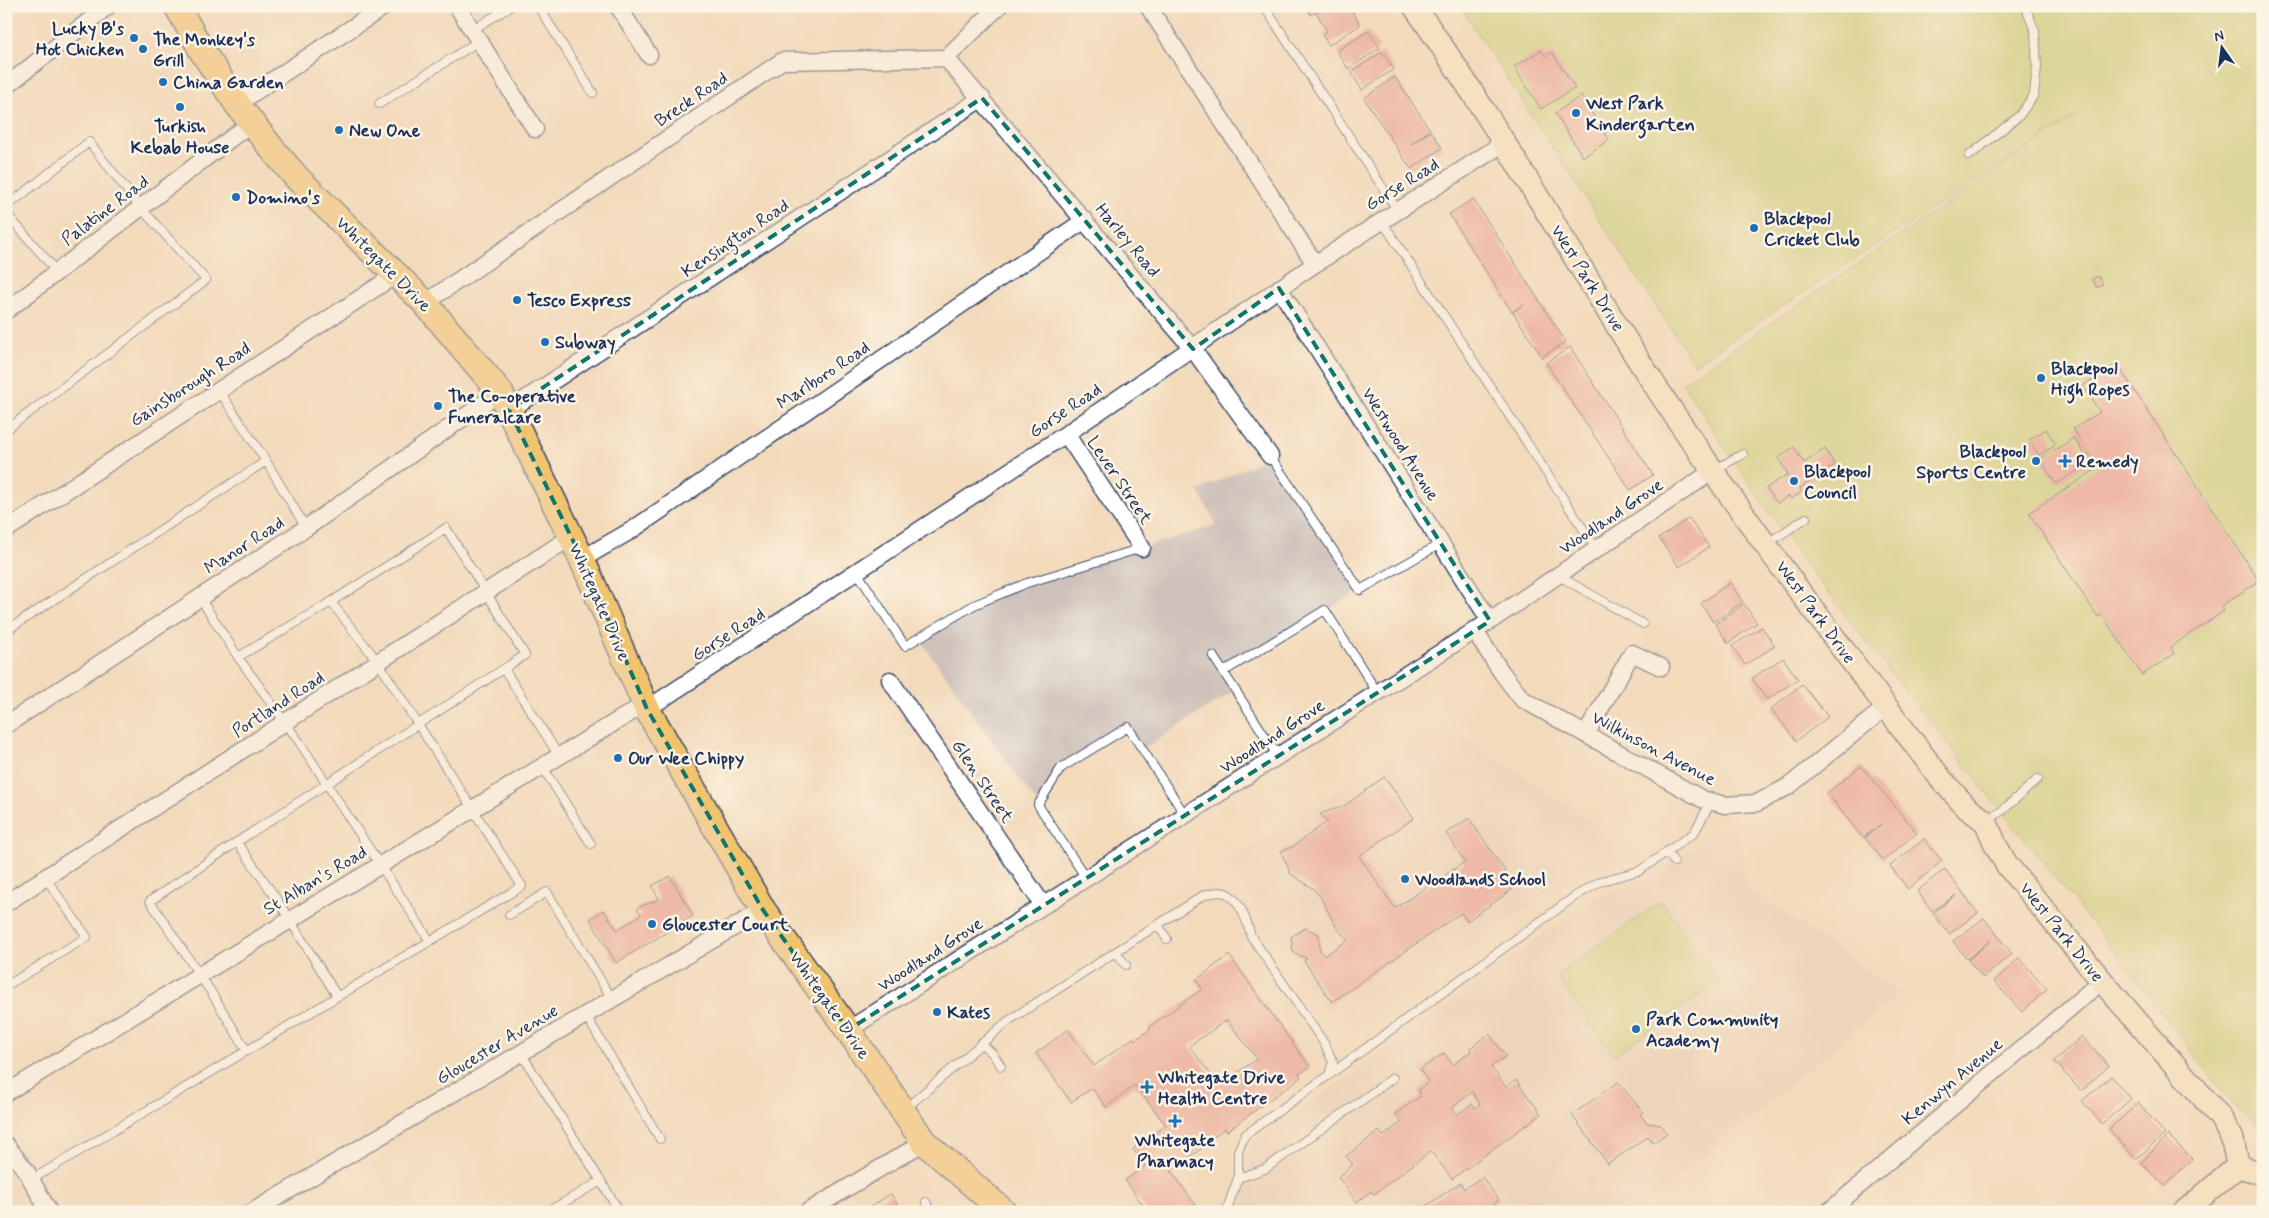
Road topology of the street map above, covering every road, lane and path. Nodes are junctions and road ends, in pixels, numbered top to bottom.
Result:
1 (108, 6) edge
2 (177, 6) edge
3 (386, 6) edge
4 (457, 6) edge
5 (511, 6) edge
6 (538, 6) edge
7 (618, 6) edge
8 (999, 6) edge
9 (1148, 6) edge
10 (1264, 6) edge
11 (1414, 6) edge
12 (2025, 6) edge
13 (476, 36) junction
14 (649, 55) dead end
15 (946, 58) junction
16 (6, 86) edge
17 (593, 93) dead end
18 (982, 98) junction
19 (379, 104) dead end
20 (244, 114) junction
21 (535, 129) dead end
22 (1504, 143) junction
23 (1969, 156) dead end
24 (6, 207) edge
25 (141, 208) junction
26 (1398, 211) junction
27 (6, 213) edge
28 (1085, 220) junction
29 (1382, 221) junction
30 (1315, 264) junction
31 (57, 272) junction
32 (396, 274) junction
33 (1279, 288) junction
34 (424, 303) junction
35 (6, 311) edge
36 (1194, 349) junction
37 (218, 389) junction
38 (505, 401) junction
39 (6, 430) edge
40 (1066, 434) junction
41 (1743, 454) dead end
42 (1270, 456) joint
43 (266, 461) junction
44 (1713, 471) junction
45 (1806, 518) dead end
46 (306, 528) junction
47 (6, 530) edge
48 (571, 537) junction
49 (1440, 544) junction
50 (1766, 544) junction
51 (1142, 548) joint
52 (1597, 550) junction
53 (582, 559) junction
54 (857, 572) junction
55 (1559, 576) junction
56 (485, 593) junction
57 (200, 598) junction
58 (331, 602) junction
59 (1490, 621) junction
60 (1643, 624) dead end
61 (1474, 630) junction
62 (6, 631) edge
63 (1213, 656) dead end
64 (238, 657) junction
65 (378, 662) junction
66 (1661, 667) dead end
67 (504, 669) junction
68 (1223, 672) junction
69 (890, 680) dead end
70 (1377, 692) junction
71 (646, 707) junction
72 (1886, 707) junction
73 (286, 724) junction
74 (6, 725) edge
75 (419, 725) junction
76 (1586, 734) junction
77 (559, 756) junction
78 (1278, 756) junction
79 (542, 766) junction
80 (2038, 779) dead end
81 (326, 783) junction
82 (1711, 802) junction
83 (473, 808) junction
84 (1185, 815) junction
85 (1986, 822) junction
86 (237, 842) junction
87 (591, 844) dead end
88 (1667, 852) junction
89 (1674, 862) dead end
90 (380, 864) junction
91 (45, 877) junction
92 (1086, 878) junction
93 (6, 903) edge
94 (1043, 906) junction
95 (763, 910) junction
96 (509, 915) dead end
97 (289, 919) junction
98 (1158, 925) junction
99 (1167, 939) dead end
100 (430, 941) junction
101 (1116, 952) junction
102 (1126, 965) dead end
103 (199, 974) junction
104 (2102, 981) junction
105 (6, 986) edge
106 (337, 996) junction
107 (612, 998) junction
108 (585, 1014) junction
109 (848, 1030) junction
110 (981, 1043) junction
111 (247, 1051) junction
112 (521, 1053) junction
113 (1001, 1066) dead end
114 (1329, 1075) junction
115 (1393, 1078) dead end
116 (6, 1093) edge
117 (902, 1110) junction
118 (660, 1139) dead end
119 (924, 1142) junction
120 (6, 1144) edge
121 (1229, 1166) dead end
122 (2238, 1166) junction
123 (1238, 1167) junction
124 (2263, 1174) edge
125 (1238, 1178) junction
126 (32, 1180) junction
127 (601, 1181) junction
128 (926, 1202) dead end
129 (49, 1212) edge
130 (252, 1212) edge
131 (547, 1212) edge
132 (620, 1212) edge
133 (807, 1212) edge
134 (932, 1212) edge
135 (1004, 1212) edge
136 (1226, 1212) edge
137 (1828, 1212) edge
138 (2184, 1212) edge

1 - 16 street
2 - 20 main road, Whitegate Drive
3 - 20 street, Palatine Road
4 - 13 street
5 - 13 lane
6 - 17 lane
7 - 14 street
8 - 15 street
9 - 30 street
10 - 26 lane
11 - 22 street, West Park Drive
12 - 23 lane
13 - 19 lane
13 - 21 street
15 - 18 street, Harley Road
15 - 34 street, Breck Road
18 - 28 street, Harley Road
18 - 38 street, Kensington Road
20 - 25 street, Palatine Road
20 - 32 main road, Whitegate Drive
22 - 26 street, Gorse Road
22 - 44 street, West Park Drive
24 - 25 lane
25 - 31 street, Palatine Road
25 - 39 lane
26 - 29 street, Gorse Road
27 - 31 lane
28 - 36 street, Harley Road
28 - 53 street, Marlboro Road
29 - 30 street, Gorse Road
29 - 52 lane
30 - 33 street, Gorse Road
31 - 35 street, Palatine Road
32 - 34 main road, Whitegate Drive
32 - 37 street, Gainsborough Road
33 - 36 street, Gorse Road
33 - 49 street, Westwood Avenue
34 - 38 main road, Whitegate Drive
36 - 40 street, Gorse Road
36 - 42 street, Harley Road
37 - 43 lane
37 - 47 street, Gainsborough Road
38 - 46 street, Manor Road
38 - 48 main road, Whitegate Drive
40 - 51 street, Lever Street
40 - 54 street, Gorse Road
41 - 44 lane
42 - 49 lane
43 - 46 lane
43 - 62 lane
44 - 50 street, West Park Drive
44 - 52 street, Woodland Grove
45 - 50 lane
46 - 57 street, Manor Road
48 - 53 main road, Whitegate Drive
48 - 56 street, Portland Road
49 - 59 street, Westwood Avenue
50 - 72 street, West Park Drive
51 - 54 lane
52 - 55 street, Woodland Grove
53 - 71 main road, Whitegate Drive
54 - 71 street, Gorse Road
55 - 59 street, Woodland Grove
55 - 60 lane
56 - 58 lane
56 - 65 street, Portland Road
56 - 67 lane
57 - 64 lane
57 - 74 street, Manor Road
58 - 64 lane
58 - 65 lane
59 - 61 street, Woodland Grove
61 - 70 street, Woodland Grove
61 - 76 street, Wilkinson Avenue
63 - 68 lane
64 - 73 lane
65 - 73 street, Portland Road
65 - 75 lane
66 - 76 street
67 - 75 lane
67 - 77 lane
68 - 70 lane
68 - 78 lane
69 - 94 street, Glen Street
70 - 78 street, Woodland Grove
71 - 77 street, St Alban's Road
71 - 95 main road, Whitegate Drive
72 - 82 street, Wilkinson Avenue
72 - 85 street, West Park Drive
73 - 81 lane
73 - 91 street, Portland Road
75 - 81 lane
75 - 83 lane
76 - 82 street, Wilkinson Avenue
77 - 79 street, St Alban's Road
78 - 84 street, Woodland Grove
79 - 83 street, St Alban's Road
79 - 87 lane
80 - 85 lane
81 - 86 lane
81 - 90 lane
82 - 88 lane
83 - 90 street, St Alban's Road
83 - 100 lane
84 - 92 street, Woodland Grove
84 - 92 lane
85 - 104 street, West Park Drive
86 - 97 lane
86 - 103 lane
88 - 89 lane
88 - 114 lane
90 - 97 street, St Alban's Road
90 - 100 lane
91 - 93 street, Portland Road
91 - 105 lane
92 - 94 street, Woodland Grove
94 - 109 street, Woodland Grove
95 - 107 street, Gloucester Avenue
95 - 109 main road, Whitegate Drive
96 - 107 lane
97 - 103 street, St Alban's Road
97 - 106 lane
98 - 99 lane
98 - 101 lane
98 - 114 lane
100 - 106 lane
101 - 102 lane
101 - 110 lane
103 - 111 lane
103 - 116 street, St Alban's Road
104 - 122 street, West Park Drive
104 - 137 street, Kenwyn Avenue
106 - 111 lane
107 - 108 street, Gloucester Avenue
108 - 112 street, Gloucester Avenue
108 - 118 lane
109 - 117 main road, Whitegate Drive
110 - 113 lane
110 - 117 lane
111 - 126 lane
112 - 127 lane
112 - 130 street, Gloucester Avenue
114 - 123 lane
115 - 125 lane
117 - 119 main road, Whitegate Drive
119 - 133 street
119 - 135 main road, Whitegate Drive
120 - 126 street
121 - 123 lane
122 - 124 street
122 - 138 street
123 - 125 lane
125 - 136 lane
126 - 129 street
127 - 131 lane
127 - 132 lane
128 - 134 lane

